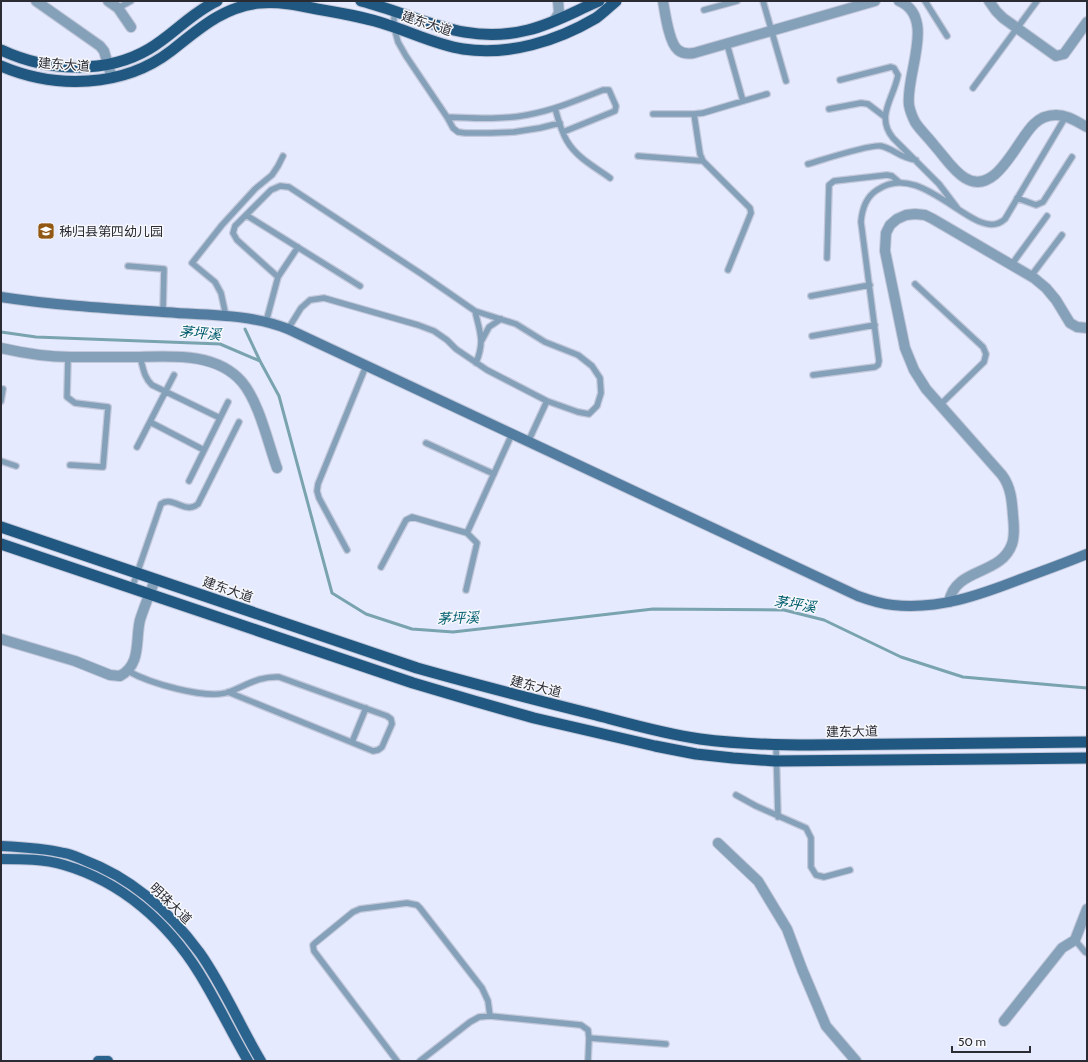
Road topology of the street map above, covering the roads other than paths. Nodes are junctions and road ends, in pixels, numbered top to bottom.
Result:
1 (36, 1) edge
2 (108, 1) edge
3 (131, 1) edge
4 (216, 1) edge
5 (361, 1) edge
6 (558, 1) edge
7 (599, 1) edge
8 (616, 1) edge
9 (662, 1) edge
10 (737, 1) edge
11 (763, 1) edge
12 (873, 1) edge
13 (899, 1) edge
14 (925, 1) edge
15 (989, 1) edge
16 (1037, 1) edge
17 (118, 8) junction
18 (394, 10) junction
19 (704, 10) dead end
20 (1087, 22) edge
21 (549, 24) junction
22 (131, 27) dead end
23 (394, 27) junction
24 (1017, 28) junction
25 (772, 31) junction
26 (948, 36) dead end
27 (727, 44) junction
28 (1, 50) edge
29 (108, 64) junction
30 (1, 66) edge
31 (112, 78) junction
32 (840, 80) dead end
33 (786, 81) dead end
34 (973, 88) dead end
35 (767, 94) dead end
36 (744, 101) junction
37 (554, 108) junction
38 (829, 109) dead end
39 (653, 114) dead end
40 (694, 114) junction
41 (1066, 116) junction
42 (447, 117) junction
43 (885, 117) junction
44 (560, 123) junction
45 (1087, 127) edge
46 (563, 132) junction
47 (283, 156) dead end
48 (638, 156) dead end
49 (1072, 157) dead end
50 (916, 160) junction
51 (703, 161) junction
52 (808, 164) dead end
53 (610, 178) dead end
54 (899, 182) junction
55 (1017, 198) junction
56 (959, 211) junction
57 (246, 215) junction
58 (1047, 216) dead end
59 (1062, 235) dead end
60 (298, 247) junction
61 (827, 258) dead end
62 (1012, 264) junction
63 (128, 266) dead end
64 (728, 270) dead end
65 (1031, 276) junction
66 (278, 277) junction
67 (915, 284) dead end
68 (360, 286) dead end
69 (870, 286) junction
70 (812, 296) dead end
71 (1, 297) edge
72 (475, 311) junction
73 (164, 312) junction
74 (226, 316) junction
75 (501, 319) junction
76 (266, 322) junction
77 (875, 326) junction
78 (1087, 328) edge
79 (288, 329) junction
80 (812, 336) dead end
81 (482, 341) junction
82 (1, 348) edge
83 (68, 357) junction
84 (140, 357) junction
85 (476, 363) junction
86 (366, 366) junction
87 (174, 375) dead end
88 (813, 376) dead end
89 (1, 389) edge
90 (166, 391) junction
91 (1, 401) edge
92 (547, 401) junction
93 (228, 402) dead end
94 (940, 405) junction
95 (220, 418) junction
96 (150, 422) junction
97 (239, 422) dead end
98 (512, 434) junction
99 (528, 442) junction
100 (426, 443) dead end
101 (137, 447) dead end
102 (204, 450) junction
103 (1, 461) edge
104 (70, 465) dead end
105 (16, 466) dead end
106 (277, 468) dead end
107 (494, 474) junction
108 (189, 481) dead end
109 (1, 527) edge
110 (467, 533) junction
111 (1, 544) edge
112 (347, 550) dead end
113 (1087, 554) edge
114 (381, 567) dead end
115 (138, 574) junction
116 (155, 580) junction
117 (132, 588) junction
118 (466, 590) dead end
119 (150, 594) junction
120 (949, 602) junction
121 (1, 639) edge
122 (128, 671) junction
123 (228, 692) junction
124 (366, 708) junction
125 (352, 742) junction
126 (1087, 742) edge
127 (776, 744) junction
128 (1087, 758) edge
129 (776, 761) junction
130 (736, 795) dead end
131 (778, 817) junction
132 (718, 842) dead end
133 (1, 846) edge
134 (1, 859) edge
135 (850, 870) dead end
136 (1087, 909) edge
137 (1075, 940) junction
138 (1087, 953) edge
139 (490, 1016) junction
140 (1004, 1021) dead end
141 (590, 1038) junction
142 (666, 1044) dead end
143 (98, 1061) edge
144 (108, 1061) edge
145 (248, 1061) edge
146 (262, 1061) edge
147 (396, 1061) edge
148 (420, 1061) edge
149 (588, 1061) edge
150 (856, 1061) edge

1 - 29 street
2 - 17 street
3 - 17 lane
4 - 29 highway, 建东大道
5 - 18 highway, 建东大道
6 - 21 street
7 - 21 highway, 建东大道
8 - 23 highway, 建东大道
9 - 27 street
10 - 19 lane
11 - 25 lane
12 - 25 street
13 - 41 street
14 - 26 lane
15 - 24 street
16 - 24 lane
17 - 22 street
18 - 21 highway, 建东大道
18 - 23 lane
20 - 24 street
23 - 31 highway, 建东大道
23 - 42 lane
24 - 34 lane
25 - 27 street
25 - 33 lane
27 - 36 lane
28 - 29 highway, 建东大道
29 - 31 street
30 - 31 highway, 建东大道
32 - 43 lane
35 - 36 lane
36 - 40 lane
37 - 42 lane
37 - 44 lane
37 - 46 lane
38 - 43 lane
39 - 40 lane
40 - 51 lane
41 - 45 street
41 - 55 lane
42 - 44 lane
43 - 50 lane
44 - 46 lane
46 - 53 lane
47 - 74 lane
48 - 51 lane
49 - 55 lane
50 - 52 lane
50 - 56 lane
51 - 64 lane
54 - 56 lane
54 - 61 lane
54 - 69 lane
55 - 56 lane
57 - 60 lane
57 - 66 lane
57 - 72 lane
58 - 62 lane
59 - 65 lane
60 - 66 lane
60 - 68 lane
62 - 65 street
62 - 94 street
63 - 73 lane
65 - 78 street
66 - 76 lane
67 - 94 lane
69 - 70 lane
69 - 77 lane
71 - 73 main road
72 - 75 lane
72 - 81 lane
73 - 74 main road
74 - 76 main road
75 - 81 lane
75 - 92 lane
76 - 79 main road
77 - 80 lane
77 - 88 lane
79 - 85 lane
79 - 86 main road
81 - 85 lane
82 - 83 street
83 - 84 street
83 - 104 lane
84 - 90 lane
84 - 106 street
85 - 92 lane
86 - 98 main road
86 - 112 lane
87 - 90 lane
89 - 91 lane
90 - 95 lane
90 - 96 lane
92 - 99 lane
93 - 95 lane
94 - 120 street
95 - 102 lane
96 - 101 lane
96 - 102 lane
97 - 115 lane
98 - 99 main road
98 - 107 lane
99 - 120 main road
100 - 107 lane
102 - 108 lane
103 - 105 lane
107 - 110 lane
109 - 115 highway, 建东大道
110 - 114 lane
110 - 118 lane
111 - 117 highway
113 - 120 main road
115 - 116 highway, 建东大道
115 - 117 lane
116 - 119 street
116 - 127 highway, 建东大道
117 - 119 highway
119 - 122 street
119 - 129 highway
121 - 122 street
122 - 123 lane
123 - 124 lane
123 - 125 lane
124 - 125 lane
124 - 125 lane
126 - 127 highway, 建东大道
127 - 129 lane
128 - 129 highway
129 - 131 lane
130 - 131 lane
131 - 135 lane
132 - 150 street
133 - 146 main road, 明珠大道
134 - 145 main road, 明珠大道
136 - 137 street
137 - 138 lane
137 - 140 street
139 - 141 lane
139 - 147 lane
139 - 148 lane
141 - 142 lane
141 - 149 lane
143 - 144 main road

